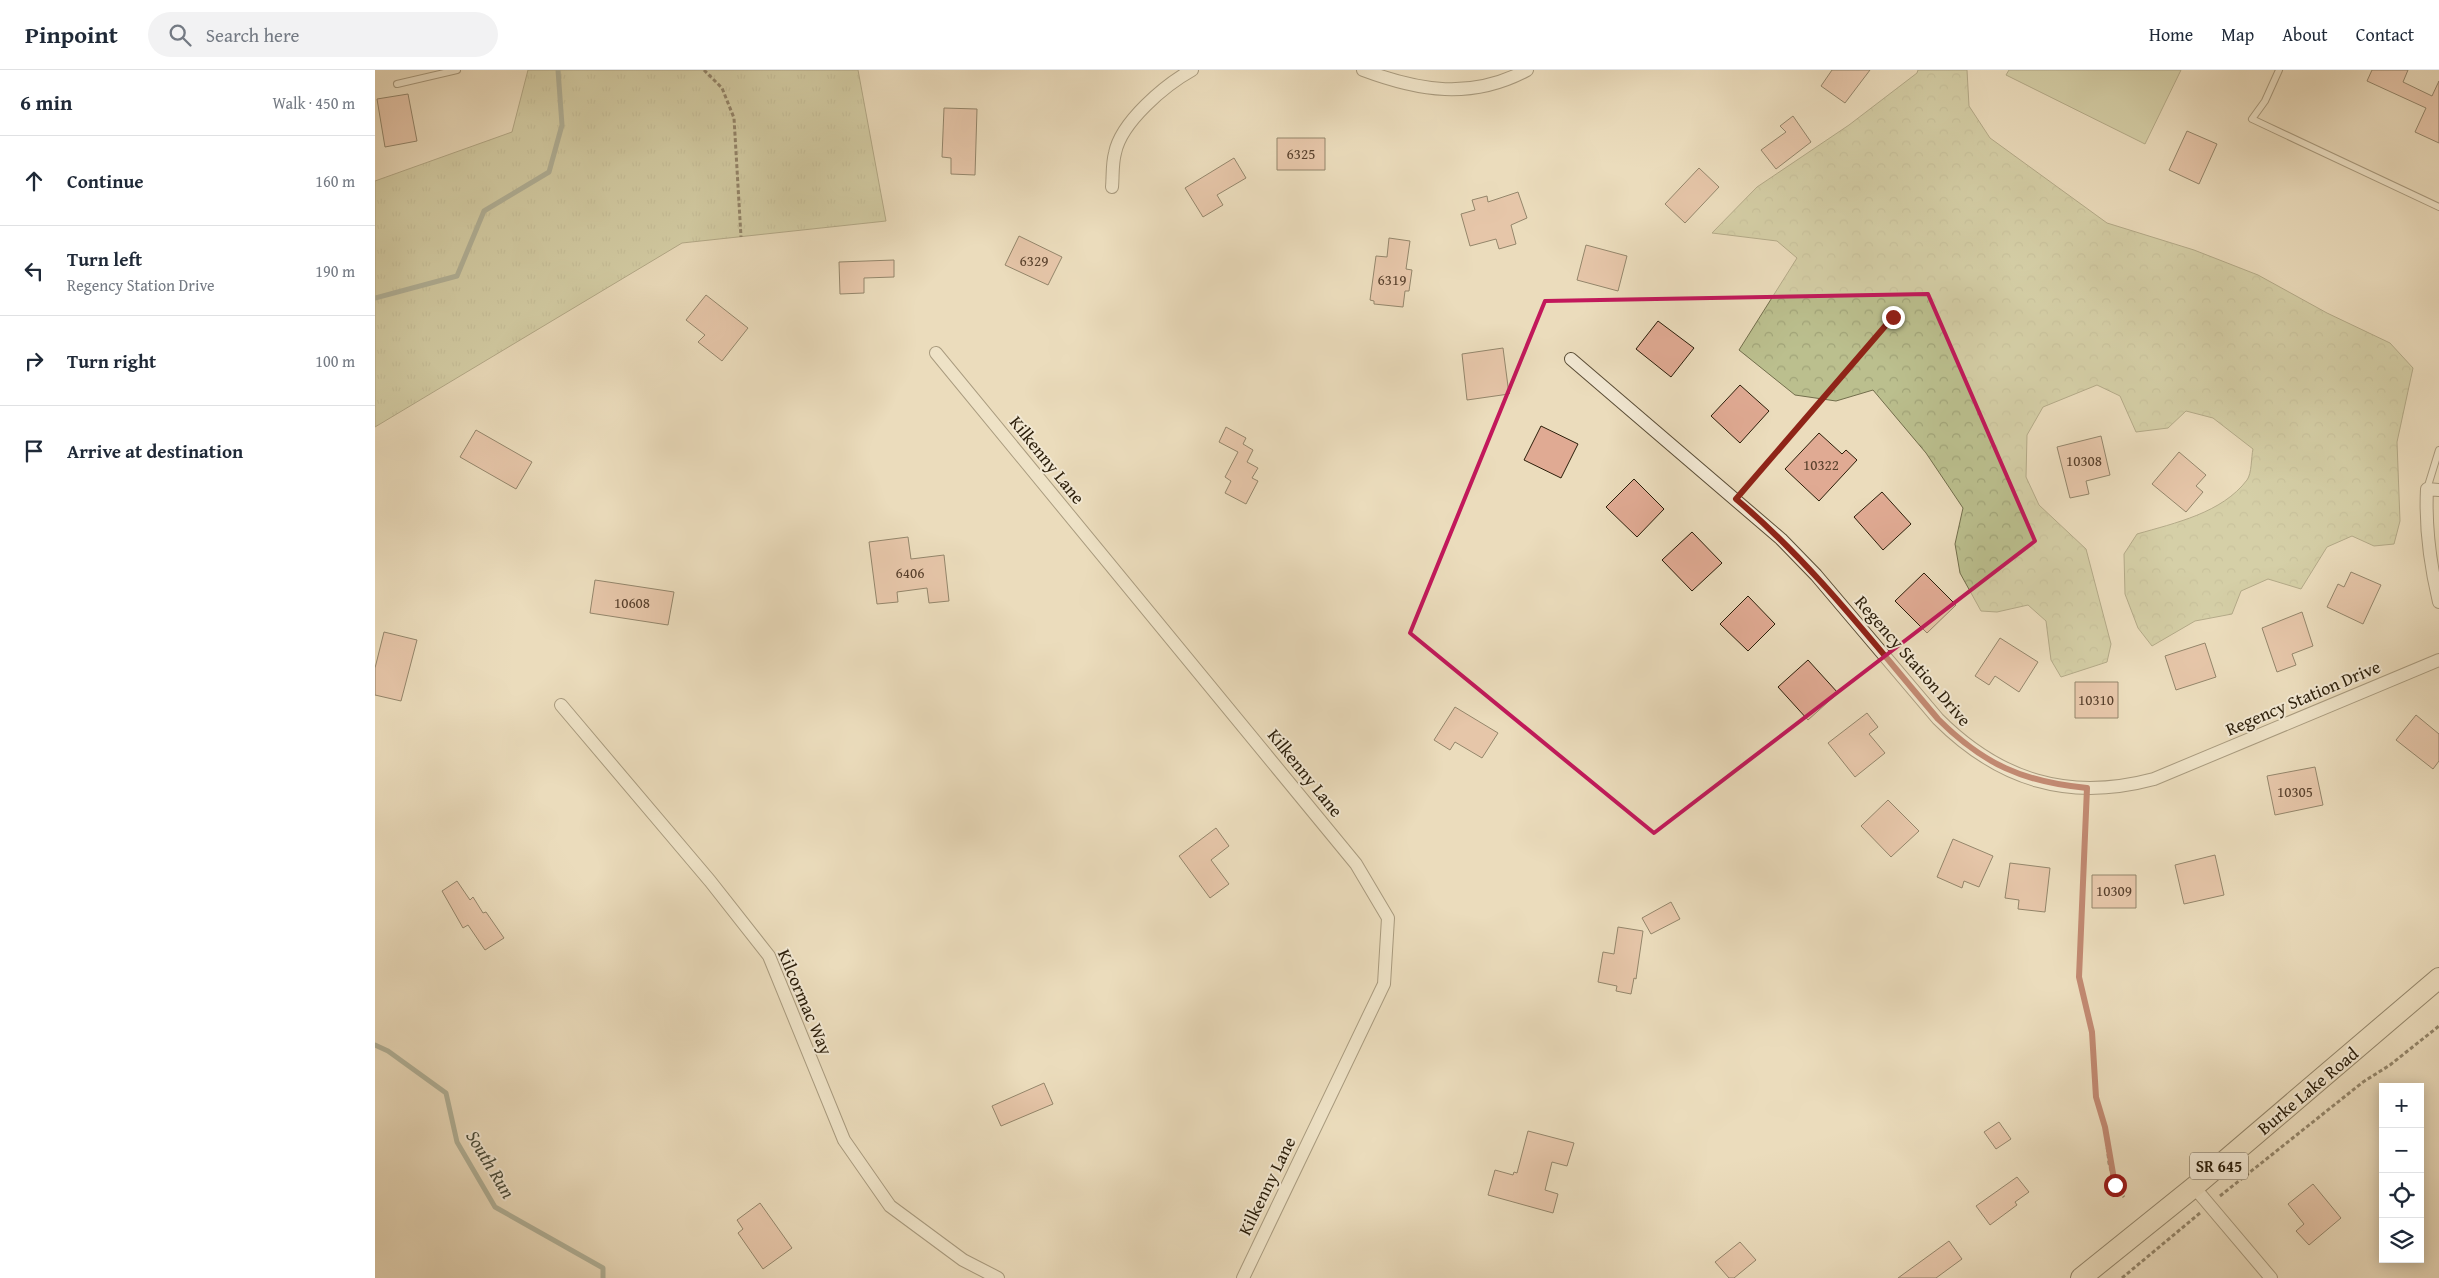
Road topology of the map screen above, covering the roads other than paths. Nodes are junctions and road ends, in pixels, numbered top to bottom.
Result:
1 (457, 70) edge
2 (1191, 70) edge
3 (1363, 70) edge
4 (1527, 70) edge
5 (2279, 70) edge
6 (397, 84) dead end
7 (1112, 187) dead end
8 (2439, 208) edge
9 (937, 353) dead end
10 (1571, 360) dead end
11 (2439, 450) edge
12 (2433, 489) edge
13 (2439, 602) edge
14 (2439, 660) edge
15 (561, 705) dead end
16 (2439, 978) edge
17 (2194, 1186) junction
18 (998, 1278) edge
19 (1243, 1278) edge
20 (2081, 1278) edge
21 (2271, 1278) edge

1 - 6 lane
2 - 7 street
3 - 4 street
5 - 8 lane
9 - 19 street, Kilkenny Lane
10 - 14 street, Regency Station Drive
11 - 12 lane
12 - 13 street
15 - 18 street, Kilcormac Way
16 - 17 main road, Burke Lake Road / SR 645
17 - 20 main road, Burke Lake Road / SR 645
17 - 21 street

